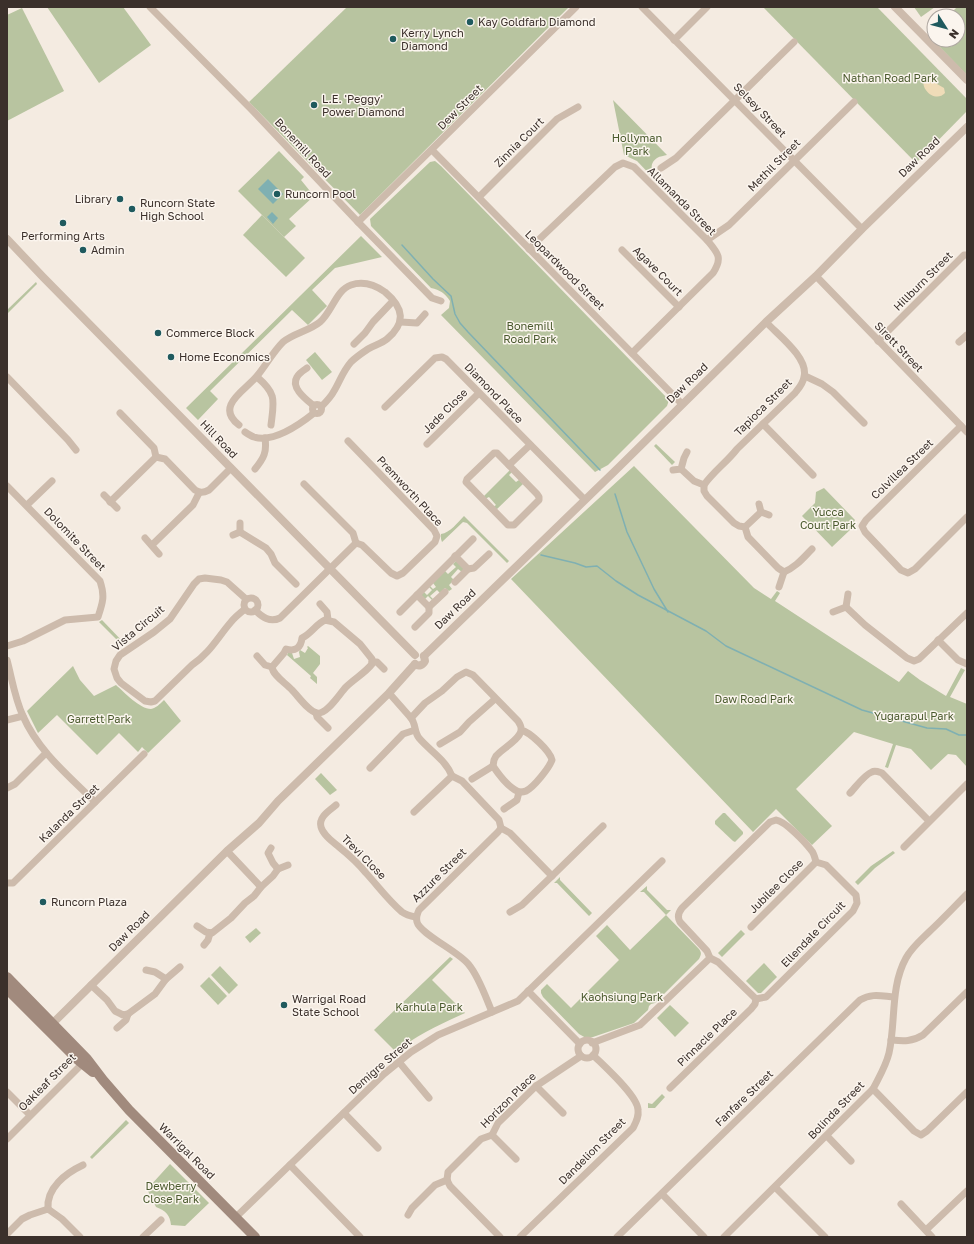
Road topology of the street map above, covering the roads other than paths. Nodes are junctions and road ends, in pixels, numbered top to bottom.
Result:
1 (150, 7) edge
2 (576, 7) edge
3 (642, 7) edge
4 (707, 7) edge
5 (895, 7) edge
6 (674, 40) junction
7 (794, 42) dead end
8 (967, 80) edge
9 (734, 100) junction
10 (854, 102) dead end
11 (578, 107) dead end
12 (967, 127) edge
13 (432, 150) junction
14 (794, 161) junction
15 (661, 168) dead end
16 (479, 197) junction
17 (358, 222) junction
18 (862, 229) junction
19 (7, 239) edge
20 (707, 240) junction
21 (529, 249) junction
22 (622, 250) dead end
23 (967, 255) edge
24 (816, 276) junction
25 (393, 301) junction
26 (441, 301) dead end
27 (679, 307) junction
28 (425, 314) dead end
29 (401, 322) junction
30 (766, 322) junction
31 (967, 335) edge
32 (878, 341) junction
33 (960, 342) dead end
34 (354, 344) dead end
35 (632, 353) junction
36 (307, 368) dead end
37 (805, 376) junction
38 (7, 377) edge
39 (256, 377) junction
40 (479, 393) junction
41 (682, 404) junction
42 (386, 407) dead end
43 (316, 409) junction
44 (120, 413) dead end
45 (864, 423) dead end
46 (763, 424) junction
47 (239, 425) dead end
48 (272, 425) dead end
49 (961, 426) junction
50 (245, 432) dead end
51 (967, 432) edge
52 (265, 438) junction
53 (348, 441) dead end
54 (427, 444) dead end
55 (530, 445) junction
56 (76, 450) dead end
57 (687, 452) dead end
58 (156, 457) junction
59 (509, 465) junction
60 (231, 468) junction
61 (255, 469) dead end
62 (681, 469) junction
63 (673, 470) dead end
64 (813, 475) dead end
65 (52, 481) dead end
66 (304, 484) dead end
67 (704, 485) junction
68 (7, 486) edge
69 (199, 492) junction
70 (104, 495) dead end
71 (584, 499) junction
72 (110, 502) junction
73 (759, 504) dead end
74 (27, 505) junction
75 (117, 508) dead end
76 (760, 512) junction
77 (769, 515) dead end
78 (967, 517) edge
79 (240, 523) dead end
80 (745, 527) junction
81 (144, 538) dead end
82 (473, 539) dead end
83 (356, 544) junction
84 (152, 545) junction
85 (812, 549) dead end
86 (159, 554) dead end
87 (489, 554) dead end
88 (455, 556) junction
89 (330, 569) junction
90 (468, 569) junction
91 (784, 572) junction
92 (455, 582) dead end
93 (296, 584) dead end
94 (779, 587) dead end
95 (445, 592) dead end
96 (848, 594) dead end
97 (417, 595) junction
98 (246, 600) junction
99 (320, 604) dead end
100 (429, 607) junction
101 (846, 607) junction
102 (245, 609) junction
103 (255, 610) junction
104 (400, 612) dead end
105 (833, 612) dead end
106 (967, 613) edge
107 (328, 620) junction
108 (415, 627) dead end
109 (938, 640) junction
110 (7, 646) edge
111 (415, 655) junction
112 (257, 656) dead end
113 (424, 656) junction
114 (7, 660) edge
115 (372, 662) junction
116 (415, 664) junction
117 (967, 664) edge
118 (272, 667) junction
119 (384, 669) dead end
120 (389, 693) junction
121 (495, 698) junction
122 (316, 713) junction
123 (23, 716) junction
124 (411, 718) junction
125 (7, 720) edge
126 (328, 728) dead end
127 (415, 730) junction
128 (521, 730) junction
129 (440, 744) dead end
130 (46, 753) junction
131 (144, 754) dead end
132 (493, 766) junction
133 (370, 768) dead end
134 (452, 776) junction
135 (472, 779) dead end
136 (967, 784) edge
137 (7, 788) edge
138 (520, 792) junction
139 (850, 793) dead end
140 (95, 802) junction
141 (336, 806) dead end
142 (504, 809) dead end
143 (414, 812) dead end
144 (929, 821) junction
145 (603, 826) dead end
146 (501, 828) junction
147 (904, 847) dead end
148 (271, 848) dead end
149 (227, 850) junction
150 (662, 860) dead end
151 (816, 862) junction
152 (288, 865) dead end
153 (278, 870) junction
154 (552, 876) junction
155 (7, 883) edge
156 (261, 887) junction
157 (967, 894) edge
158 (510, 912) dead end
159 (416, 917) junction
160 (197, 926) dead end
161 (751, 927) dead end
162 (210, 932) junction
163 (204, 945) dead end
164 (710, 958) junction
165 (180, 967) dead end
166 (146, 970) dead end
167 (7, 977) edge
168 (166, 979) junction
169 (91, 985) junction
170 (7, 989) edge
171 (528, 991) junction
172 (967, 992) edge
173 (894, 997) junction
174 (756, 999) junction
175 (492, 1012) junction
176 (128, 1014) junction
177 (50, 1026) junction
178 (117, 1028) dead end
179 (891, 1040) junction
180 (592, 1043) junction
181 (580, 1044) junction
182 (593, 1055) junction
183 (581, 1056) junction
184 (85, 1061) junction
185 (399, 1062) junction
186 (536, 1086) junction
187 (670, 1088) dead end
188 (873, 1089) junction
189 (7, 1092) edge
190 (967, 1092) edge
191 (429, 1098) dead end
192 (344, 1113) junction
193 (563, 1113) dead end
194 (30, 1115) junction
195 (492, 1135) junction
196 (827, 1136) junction
197 (7, 1139) edge
198 (378, 1148) dead end
199 (516, 1159) dead end
200 (851, 1161) dead end
201 (83, 1165) dead end
202 (290, 1165) junction
203 (447, 1180) junction
204 (775, 1187) junction
205 (967, 1191) edge
206 (662, 1194) junction
207 (901, 1204) dead end
208 (48, 1209) junction
209 (408, 1215) dead end
210 (236, 1217) junction
211 (162, 1220) dead end
212 (926, 1230) junction
213 (7, 1234) edge
214 (822, 1236) edge
215 (80, 1237) edge
216 (142, 1237) edge
217 (255, 1237) edge
218 (360, 1237) edge
219 (500, 1237) edge
220 (520, 1237) edge
221 (617, 1237) edge
222 (704, 1237) edge
223 (724, 1237) edge
224 (932, 1237) edge

1 - 17 street, Bonemill Road
2 - 13 street, Dew Street
3 - 6 street, Selsey Street
4 - 6 street
5 - 8 street
6 - 9 street, Selsey Street
7 - 9 street
9 - 14 street, Selsey Street
9 - 15 street
10 - 14 street, Methil Street
11 - 16 street, Zinnia Court
12 - 18 street, Daw Road
13 - 16 street, Leopardwood Street
13 - 17 street, Dew Street
14 - 18 street, Selsey Street
14 - 20 street, Methil Street
16 - 21 street, Leopardwood Street
17 - 26 street, Bonemill Road
18 - 24 street, Daw Road
19 - 60 street, Hill Road
20 - 21 street, Allamanda Street
20 - 27 street, Allamanda Street
21 - 35 street, Leopardwood Street
22 - 27 street, Agave Court
23 - 32 street, Hillburn Street
24 - 30 street, Daw Road
24 - 32 street, Sirett Street
25 - 29 street
25 - 34 street
25 - 39 street
27 - 35 street, Allamanda Street
28 - 29 street
29 - 43 street
30 - 37 street, Tapioca Street
30 - 41 street, Daw Road
31 - 33 street
32 - 49 street, Sirett Street
35 - 41 street, Leopardwood Street
36 - 43 street
37 - 45 street
37 - 46 street, Tapioca Street
38 - 56 street
39 - 47 street
39 - 48 street
40 - 42 street, Diamond Place
40 - 54 street, Jade Close
40 - 55 street, Diamond Place
41 - 71 street, Daw Road
43 - 52 street
44 - 58 street
46 - 64 street
46 - 67 street, Tapioca Street
49 - 51 street, Sirett Street
49 - 78 street, Colvillea Street
50 - 52 street
52 - 61 street
53 - 83 street, Premworth Place
55 - 59 street
55 - 71 street, Diamond Place
57 - 62 street
58 - 69 street
58 - 72 street
59 - 59 street
60 - 69 street
60 - 89 street, Hill Road
62 - 63 street
62 - 67 street
65 - 74 street
66 - 83 street
67 - 80 street
68 - 74 street, Dolomite Street
69 - 84 street
70 - 72 street
71 - 113 street, Daw Road
72 - 75 street
73 - 76 street
74 - 110 street, Dolomite Street
76 - 77 street
76 - 80 street
79 - 93 street
80 - 91 street
81 - 84 street
82 - 88 street
83 - 89 street
84 - 86 street
85 - 91 street
87 - 90 street
88 - 90 street
88 - 97 street
89 - 103 street
89 - 111 street, Hill Road
90 - 92 street
91 - 94 street
95 - 100 street
96 - 101 street
97 - 100 street
97 - 104 street
98 - 102 street
98 - 102 street, Vista Circuit
98 - 103 street
99 - 107 street
100 - 108 street
101 - 105 street
101 - 109 street
102 - 103 street
106 - 109 street
107 - 115 street
107 - 118 street
109 - 117 street
111 - 113 street
111 - 116 street
112 - 118 street
113 - 116 street, Daw Road
114 - 123 street
115 - 119 street
115 - 122 street
116 - 120 street, Daw Road
118 - 122 street
120 - 124 street
120 - 149 street, Daw Road
121 - 124 street
121 - 128 street
121 - 129 street
122 - 126 street
123 - 125 street
123 - 130 street
124 - 127 street
127 - 133 street
127 - 134 street
128 - 132 street
128 - 138 street
130 - 137 street
130 - 140 street
131 - 140 street, Kalanda Street
132 - 135 street
132 - 138 street
134 - 143 street
134 - 146 street
136 - 144 street
138 - 142 street
139 - 144 street
140 - 155 street, Kalanda Street
141 - 159 street, Trevi Close
144 - 147 street
145 - 154 street
146 - 154 street
146 - 159 street, Azzure Street
148 - 153 street
149 - 156 street
149 - 169 street, Daw Road
150 - 171 street, Demigre Street
151 - 161 street, Jubilee Close
151 - 164 street, Ellendale Circuit
151 - 174 street, Ellendale Circuit
152 - 153 street
153 - 156 street
154 - 158 street
156 - 162 street
157 - 173 street, Bolinda Street
159 - 175 street, Azzure Street
160 - 162 street
162 - 163 street
164 - 174 street, Ellendale Circuit
164 - 180 street
165 - 168 street
166 - 168 street
167 - 177 main road, Warrigal Road
168 - 176 street
169 - 176 street
169 - 177 street, Daw Road
170 - 177 main road, Warrigal Road
171 - 175 street, Demigre Street
171 - 181 street
172 - 179 street
173 - 179 street, Bolinda Street
173 - 206 street, Fanfare Street
174 - 187 street, Pinnacle Place
175 - 185 street, Demigre Street
176 - 178 street
177 - 184 main road, Warrigal Road
179 - 188 street, Bolinda Street
180 - 181 street
180 - 182 street
181 - 183 street
182 - 183 street
182 - 220 street, Dandelion Street
183 - 186 street, Horizon Place
184 - 194 street, Oakleaf Street
184 - 210 main road, Warrigal Road
185 - 191 street
185 - 192 street, Demigre Street
186 - 193 street
186 - 195 street, Horizon Place
188 - 190 street
188 - 196 street, Bolinda Street
189 - 194 street
192 - 198 street
192 - 202 street, Demigre Street
194 - 197 street, Oakleaf Street
195 - 199 street
195 - 203 street, Horizon Place
196 - 200 street
196 - 204 street, Bolinda Street
201 - 208 street
202 - 210 street, Demigre Street
202 - 218 street
203 - 209 street, Horizon Place
203 - 219 street
204 - 214 street
204 - 223 street, Bolinda Street
205 - 212 street
206 - 221 street, Fanfare Street
206 - 222 street
207 - 212 street
208 - 213 street
208 - 215 street
210 - 217 main road, Warrigal Road
211 - 216 street
212 - 224 street

